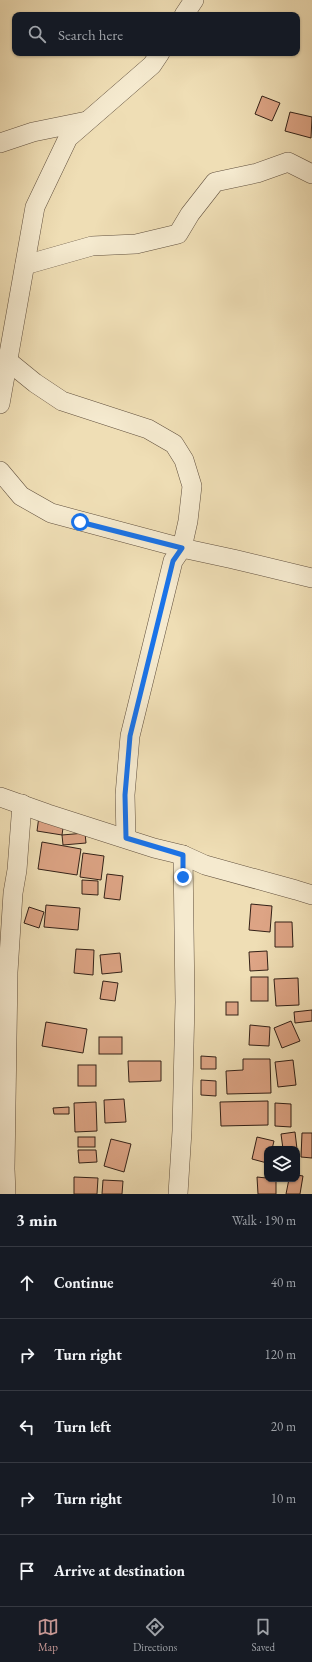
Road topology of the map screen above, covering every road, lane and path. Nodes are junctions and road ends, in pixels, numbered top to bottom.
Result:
1 (194, 0) edge
2 (186, 12) edge
3 (158, 56) edge
4 (88, 120) junction
5 (0, 143) edge
6 (312, 174) edge
7 (25, 265) junction
8 (8, 361) junction
9 (0, 404) edge
10 (0, 471) edge
11 (182, 548) junction
12 (312, 578) edge
13 (0, 797) edge
14 (22, 804) junction
15 (126, 838) junction
16 (183, 855) junction
17 (312, 896) edge
18 (6, 1194) edge
19 (178, 1194) edge

1 - 2 street
3 - 4 street
4 - 5 street
4 - 7 street
6 - 7 street
7 - 8 street
8 - 9 street
8 - 11 street
10 - 11 street
11 - 12 street
11 - 15 street
13 - 14 street
14 - 15 street
14 - 18 street
15 - 16 street
16 - 17 street
16 - 19 street

